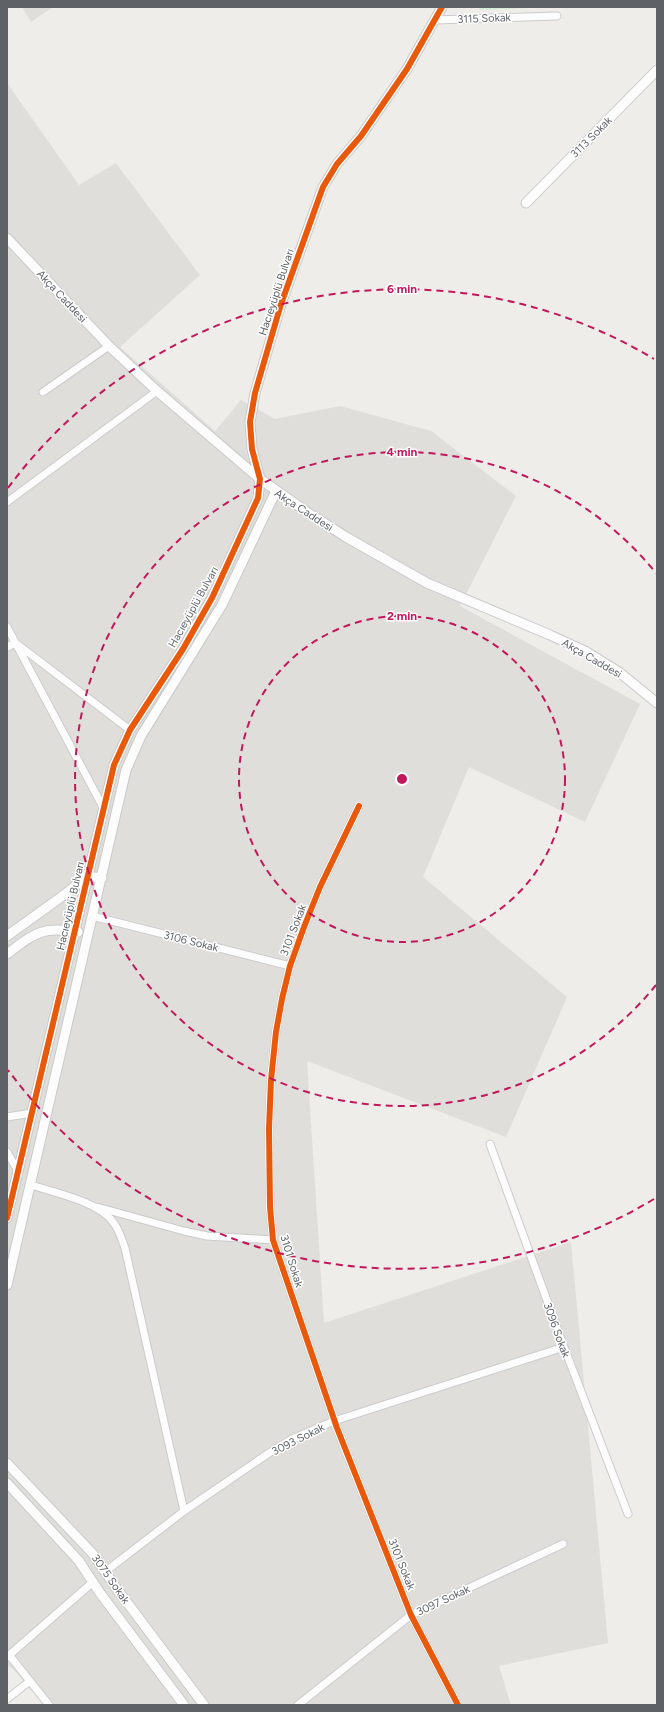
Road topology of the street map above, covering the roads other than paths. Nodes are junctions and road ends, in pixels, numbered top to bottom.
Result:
1 (442, 7) edge
2 (557, 16) dead end
3 (434, 20) junction
4 (657, 70) edge
5 (526, 203) dead end
6 (7, 238) edge
7 (110, 346) junction
8 (157, 391) junction
9 (42, 392) dead end
10 (260, 479) junction
11 (276, 491) junction
12 (7, 502) edge
13 (212, 598) junction
14 (222, 605) junction
15 (7, 628) edge
16 (15, 643) junction
17 (7, 647) edge
18 (657, 703) edge
19 (130, 730) junction
20 (359, 806) dead end
21 (103, 807) junction
22 (87, 876) junction
23 (102, 878) junction
24 (92, 916) junction
25 (74, 932) junction
26 (88, 934) junction
27 (7, 936) edge
28 (7, 954) edge
29 (290, 966) junction
30 (32, 1113) junction
31 (7, 1117) edge
32 (490, 1144) dead end
33 (7, 1152) edge
34 (18, 1171) junction
35 (31, 1185) junction
36 (93, 1206) junction
37 (7, 1218) edge
38 (273, 1240) junction
39 (7, 1284) edge
40 (564, 1347) junction
41 (334, 1421) junction
42 (7, 1463) edge
43 (7, 1483) edge
44 (184, 1511) junction
45 (628, 1514) dead end
46 (563, 1544) dead end
47 (106, 1571) junction
48 (93, 1582) junction
49 (412, 1615) junction
50 (8, 1657) edge
51 (30, 1681) junction
52 (7, 1699) edge
53 (50, 1705) edge
54 (184, 1705) edge
55 (204, 1705) edge
56 (298, 1705) edge
57 (458, 1705) edge

1 - 3 street, Hacıeyüplü Bulvarı
2 - 3 street, 3115 Sokak
3 - 10 street, Hacıeyüplü Bulvarı
4 - 5 street, 3113 Sokak
6 - 7 street, Akça Caddesi
7 - 8 street, Akça Caddesi
7 - 9 street
8 - 10 street, Akça Caddesi
8 - 12 street
10 - 11 street, Akça Caddesi
10 - 13 street, Hacıeyüplü Bulvarı
11 - 14 street, Hacıeyüplü Bulvarı
11 - 18 street, Akça Caddesi
13 - 14 street
13 - 19 street, Hacıeyüplü Bulvarı
14 - 23 street, Hacıeyüplü Bulvarı
15 - 16 street
16 - 17 street
16 - 19 street
16 - 21 street
19 - 21 street, Hacıeyüplü Bulvarı
20 - 29 street, 3101 Sokak
21 - 22 street, Hacıeyüplü Bulvarı
22 - 23 street
22 - 25 street, Hacıeyüplü Bulvarı
22 - 27 street
23 - 24 street, Hacıeyüplü Bulvarı
24 - 26 street, Hacıeyüplü Bulvarı
24 - 29 street, 3106 Sokak
25 - 26 street
25 - 28 street
25 - 30 street, Hacıeyüplü Bulvarı
26 - 35 street, Hacıeyüplü Bulvarı
29 - 38 street, 3101 Sokak
30 - 31 street
30 - 34 street, Hacıeyüplü Bulvarı
32 - 40 street, 3096 Sokak
33 - 34 street
34 - 35 street
34 - 37 street, Hacıeyüplü Bulvarı
35 - 36 street
35 - 39 street, Hacıeyüplü Bulvarı
36 - 38 street
36 - 44 street
38 - 41 street, 3101 Sokak
40 - 41 street, 3093 Sokak
40 - 45 street, 3096 Sokak
41 - 44 street, 3093 Sokak
41 - 49 street, 3101 Sokak
42 - 47 street, 3075 Sokak
43 - 48 street, 3075 Sokak
44 - 47 street, 3093 Sokak
46 - 49 street, 3097 Sokak
47 - 55 street, 3075 Sokak
48 - 50 street
48 - 54 street, 3075 Sokak
49 - 56 street, 3097 Sokak
49 - 57 street, 3101 Sokak
50 - 51 street
51 - 52 street
51 - 53 street

